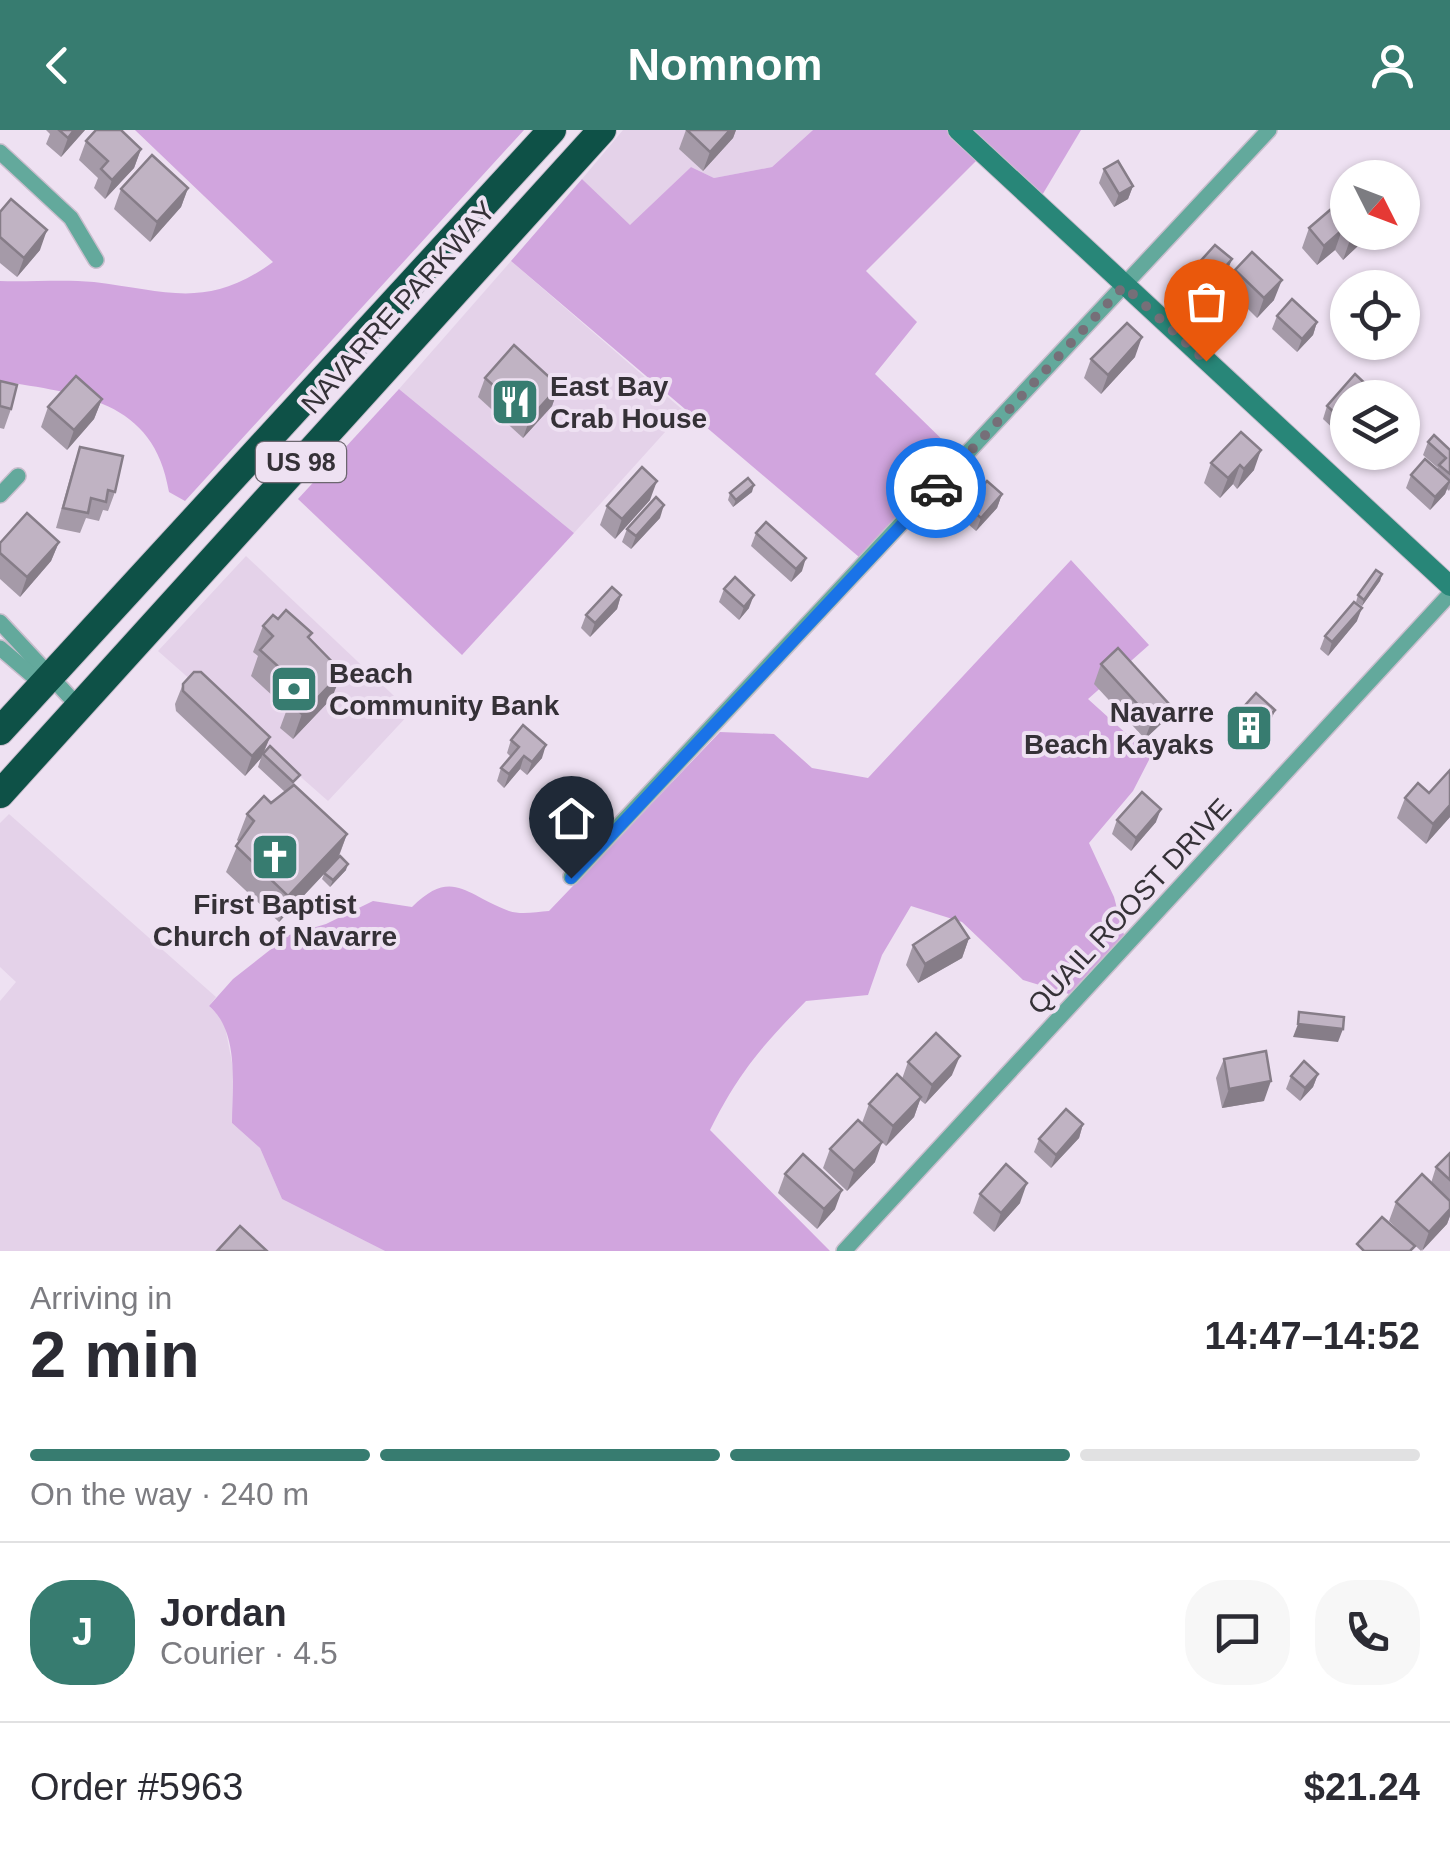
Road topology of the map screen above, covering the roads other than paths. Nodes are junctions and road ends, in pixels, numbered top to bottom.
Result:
1 (552, 130) edge
2 (602, 130) edge
3 (958, 130) edge
4 (1269, 130) edge
5 (0, 152) edge
6 (96, 260) dead end
7 (1124, 286) junction
8 (18, 476) dead end
9 (0, 495) edge
10 (1450, 586) edge
11 (1450, 594) edge
12 (0, 622) edge
13 (0, 648) edge
14 (46, 680) junction
15 (79, 707) junction
16 (0, 731) edge
17 (0, 794) edge
18 (571, 878) dead end
19 (844, 1251) edge

1 - 14 highway, NAVARRE PARKWAY / US 98
2 - 15 highway, NAVARRE PARKWAY / US 98
3 - 7 street
4 - 7 street
5 - 6 street
7 - 10 street
7 - 18 street
8 - 9 street
11 - 19 street, QUAIL ROOST DRIVE
12 - 14 street
13 - 14 street
14 - 15 street
14 - 16 highway, NAVARRE PARKWAY / US 98
15 - 17 highway, NAVARRE PARKWAY / US 98

